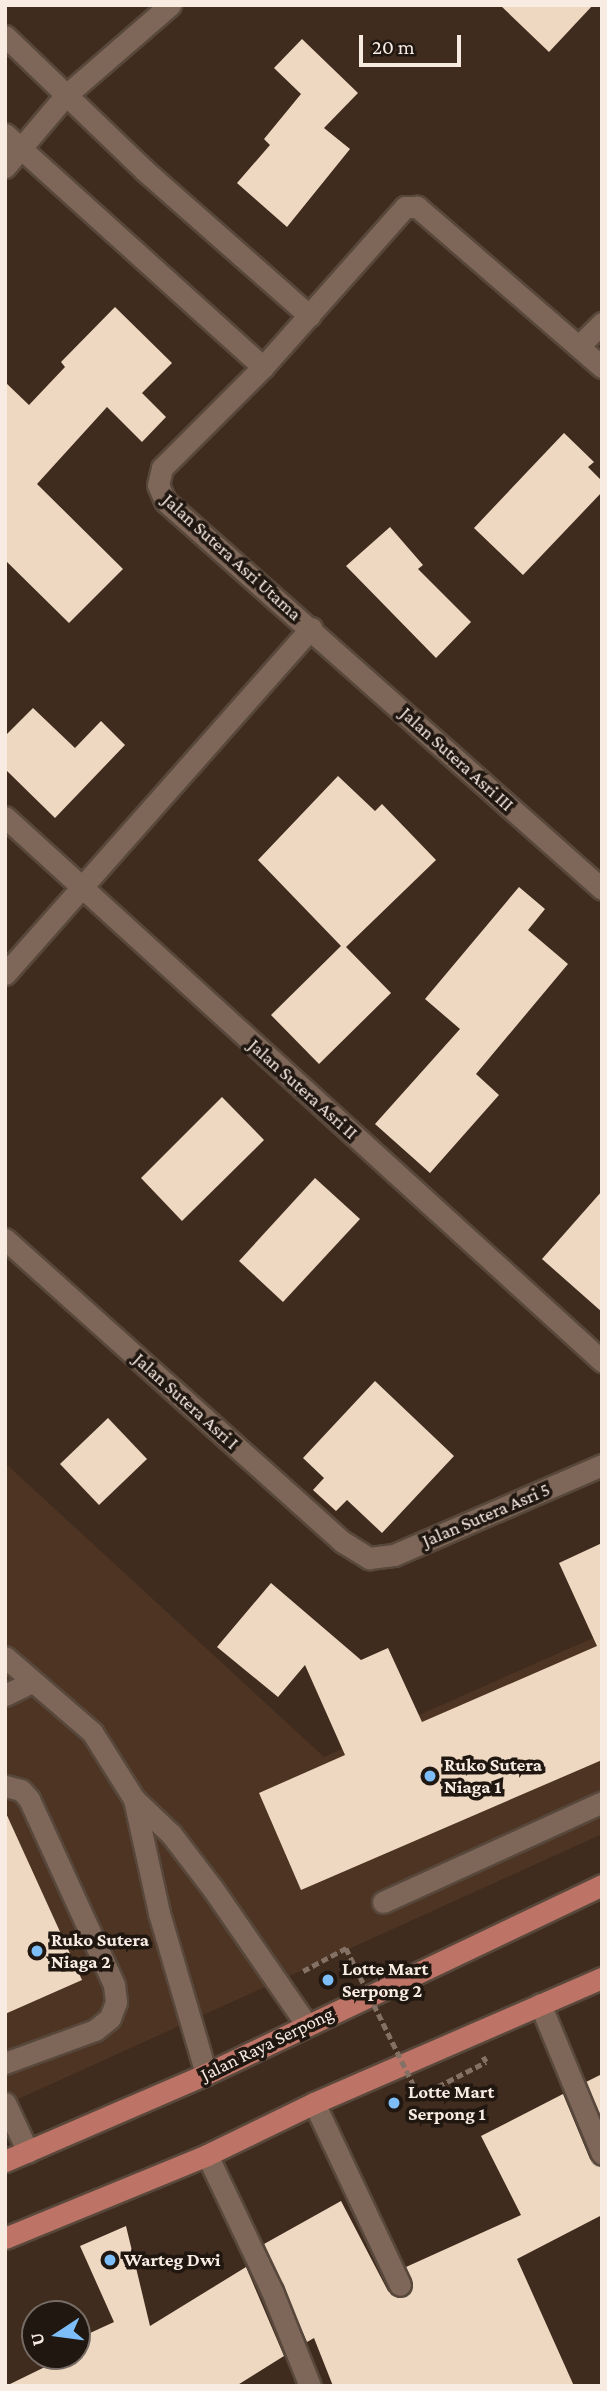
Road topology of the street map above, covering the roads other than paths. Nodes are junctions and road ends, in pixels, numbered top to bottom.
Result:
1 (170, 5) edge
2 (5, 36) edge
3 (65, 96) junction
4 (5, 134) edge
5 (20, 150) junction
6 (5, 167) edge
7 (310, 316) junction
8 (602, 323) edge
9 (579, 346) junction
10 (262, 367) junction
11 (602, 367) edge
12 (311, 628) junction
13 (5, 817) edge
14 (82, 888) junction
15 (602, 889) edge
16 (5, 974) edge
17 (5, 1239) edge
18 (602, 1361) edge
19 (602, 1465) edge
20 (369, 1558) joint
21 (5, 1657) edge
22 (32, 1682) junction
23 (5, 1695) edge
24 (5, 1786) edge
25 (134, 1799) junction
26 (602, 1802) edge
27 (602, 1885) edge
28 (383, 1902) dead end
29 (602, 1978) edge
30 (541, 2004) junction
31 (313, 2021) junction
32 (5, 2063) edge
33 (206, 2074) junction
34 (5, 2103) edge
35 (314, 2103) junction
36 (27, 2151) junction
37 (602, 2154) edge
38 (207, 2155) junction
39 (5, 2161) edge
40 (5, 2238) edge
41 (400, 2285) dead end
42 (310, 2386) edge

1 - 3 street
2 - 3 street
3 - 5 street
3 - 7 street
4 - 5 street
5 - 6 street
5 - 10 street
7 - 9 street, Jalan Sutera Asri Utama
7 - 10 street, Jalan Sutera Asri Utama
8 - 9 street
9 - 11 street
10 - 12 street, Jalan Sutera Asri Utama
12 - 14 street, Jalan Sutera Asri Utama
12 - 15 street, Jalan Sutera Asri III
13 - 14 street, Jalan Sutera Asri II
14 - 16 street, Jalan Sutera Asri Utama
14 - 18 street, Jalan Sutera Asri II
17 - 20 street, Jalan Sutera Asri I
19 - 20 street, Jalan Sutera Asri 5
21 - 22 street
22 - 23 street
22 - 25 street
24 - 32 street
25 - 31 street
25 - 33 street
26 - 28 street
27 - 31 main road, Jalan Raya Serpong
29 - 30 main road
30 - 35 main road
30 - 37 street
31 - 33 main road, Jalan Raya Serpong
33 - 36 main road, Jalan Raya Serpong
34 - 36 street
35 - 38 main road
35 - 41 street
36 - 39 main road, Jalan Raya Serpong
38 - 40 main road
38 - 42 street

